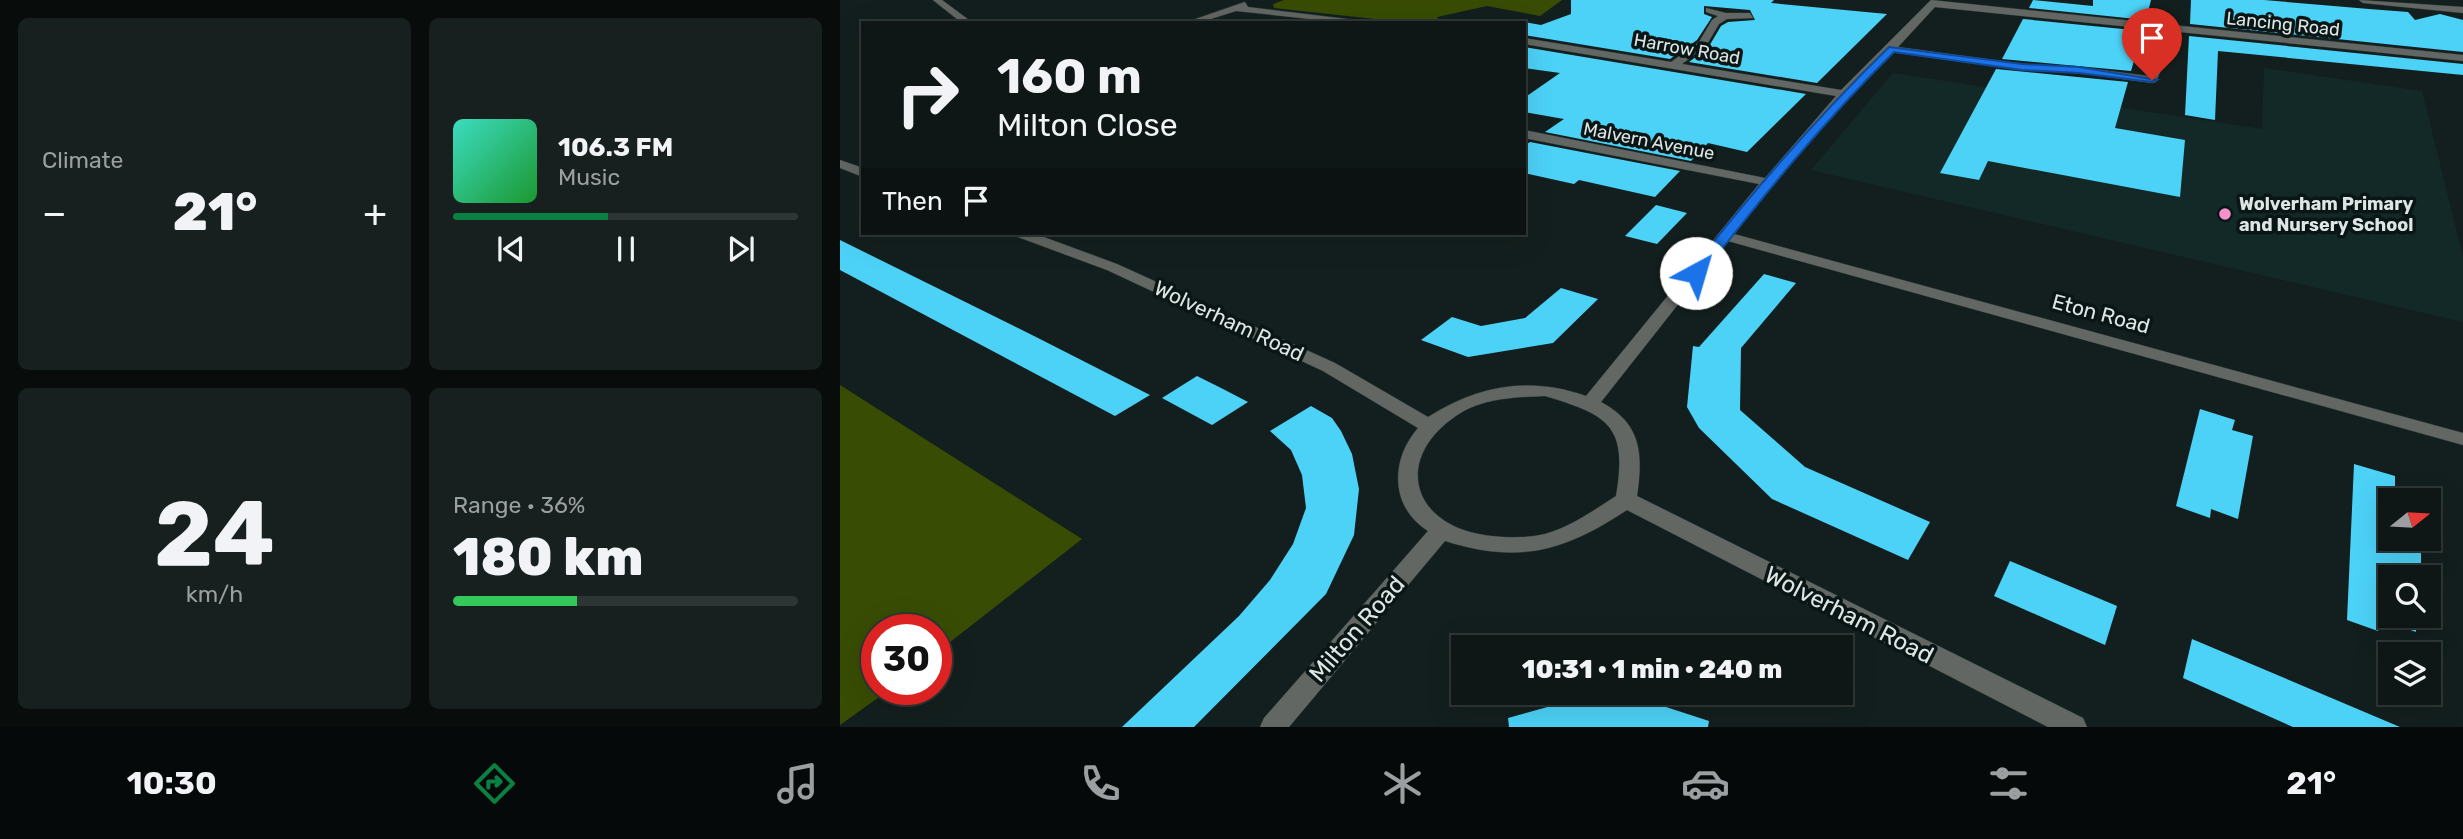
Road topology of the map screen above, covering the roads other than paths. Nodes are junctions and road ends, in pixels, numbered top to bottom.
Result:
1 (937, 0) edge
2 (1262, 0) edge
3 (2364, 0) edge
4 (1934, 2) edge
5 (2463, 4) edge
6 (2451, 7) junction
7 (1236, 8) junction
8 (1709, 10) dead end
9 (2463, 10) edge
10 (1725, 16) junction
11 (1750, 16) dead end
12 (965, 21) edge
13 (1194, 21) edge
14 (1357, 21) edge
15 (1526, 41) edge
16 (1892, 49) junction
17 (2463, 58) edge
18 (1674, 65) junction
19 (2154, 81) dead end
20 (1843, 94) junction
21 (1526, 134) edge
22 (840, 164) edge
23 (861, 172) edge
24 (1767, 182) junction
25 (1025, 235) edge
26 (1726, 236) junction
27 (1591, 402) junction
28 (1429, 426) junction
29 (2463, 439) edge
30 (1626, 500) junction
31 (1441, 531) junction
32 (1273, 727) edge
33 (2074, 727) edge

1 - 12 street
2 - 7 street
3 - 6 street
4 - 16 street
4 - 17 street, Lancing Road
5 - 6 street
6 - 9 street
7 - 13 street
7 - 14 street
8 - 10 street
10 - 11 street
10 - 18 street
15 - 18 street, Harrow Road
16 - 19 street
16 - 20 street
18 - 20 street, Harrow Road
20 - 24 street
21 - 24 street, Malvern Avenue
22 - 23 street
24 - 26 street
25 - 28 street, Wolverham Road
26 - 27 street
26 - 29 street, Eton Road
27 - 28 street
27 - 30 street
28 - 31 street
30 - 31 street
30 - 33 street, Wolverham Road
31 - 32 street, Milton Road

